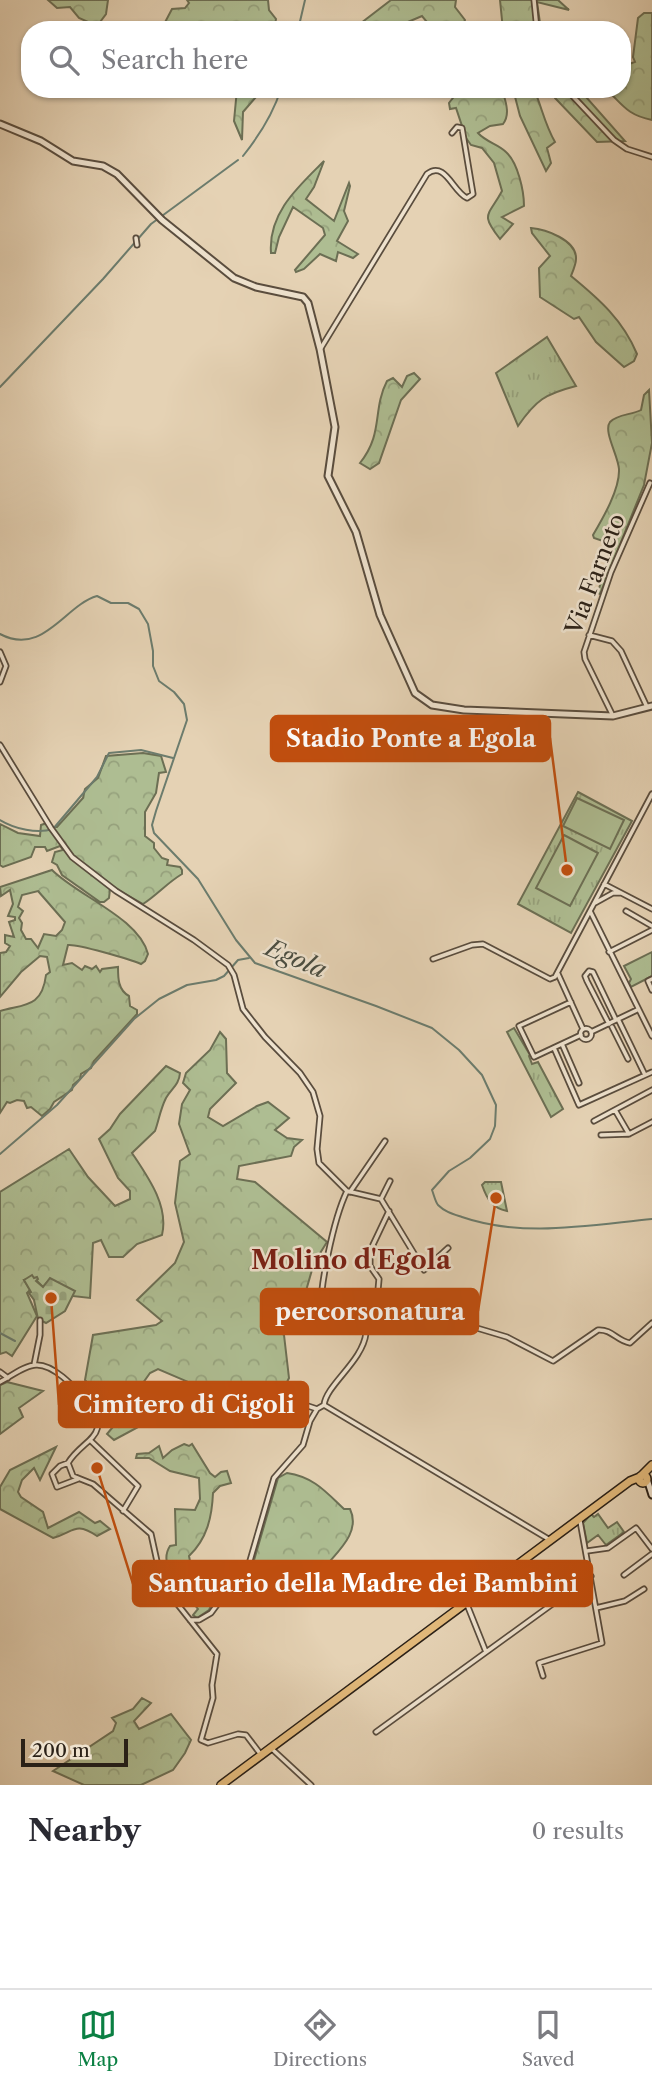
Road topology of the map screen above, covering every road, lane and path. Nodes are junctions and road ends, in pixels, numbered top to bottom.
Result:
1 (534, 0) edge
2 (536, 21) edge
3 (574, 98) edge
4 (0, 124) edge
5 (452, 133) dead end
6 (652, 157) edge
7 (136, 239) dead end
8 (137, 245) dead end
9 (320, 349) junction
10 (650, 483) edge
11 (589, 635) junction
12 (0, 652) edge
13 (0, 682) edge
14 (649, 706) edge
15 (613, 716) junction
16 (0, 745) edge
17 (652, 794) edge
18 (604, 884) junction
19 (622, 893) junction
20 (594, 904) junction
21 (652, 909) edge
22 (590, 911) junction
23 (626, 911) dead end
24 (652, 928) edge
25 (609, 952) junction
26 (433, 958) dead end
27 (558, 974) junction
28 (652, 979) edge
29 (652, 990) edge
30 (571, 1002) junction
31 (638, 1010) junction
32 (617, 1020) junction
33 (611, 1025) junction
34 (583, 1029) junction
35 (592, 1032) junction
36 (581, 1035) junction
37 (652, 1036) edge
38 (629, 1042) junction
39 (562, 1044) junction
40 (622, 1046) junction
41 (554, 1048) junction
42 (628, 1059) dead end
43 (572, 1068) junction
44 (564, 1072) junction
45 (652, 1072) edge
46 (645, 1075) junction
47 (579, 1083) dead end
48 (652, 1090) edge
49 (615, 1110) junction
50 (594, 1121) dead end
51 (652, 1122) edge
52 (629, 1134) junction
53 (601, 1135) dead end
54 (386, 1141) dead end
55 (390, 1181) dead end
56 (348, 1191) junction
57 (381, 1199) junction
58 (389, 1212) junction
59 (448, 1248) dead end
60 (40, 1320) dead end
61 (375, 1324) junction
62 (652, 1324) edge
63 (366, 1332) junction
64 (34, 1365) junction
65 (0, 1372) edge
66 (8, 1378) junction
67 (0, 1382) edge
68 (272, 1394) dead end
69 (324, 1405) junction
70 (317, 1409) junction
71 (91, 1441) junction
72 (68, 1463) junction
73 (651, 1466) edge
74 (78, 1479) junction
75 (643, 1479) junction
76 (651, 1492) edge
77 (123, 1511) junction
78 (579, 1518) junction
79 (550, 1540) junction
80 (587, 1551) junction
81 (652, 1552) edge
82 (624, 1575) dead end
83 (591, 1576) junction
84 (643, 1589) dead end
85 (466, 1602) junction
86 (596, 1608) junction
87 (190, 1620) junction
88 (486, 1652) junction
89 (543, 1676) dead end
90 (376, 1732) dead end
91 (272, 1749) junction
92 (262, 1756) junction
93 (225, 1784) edge
94 (311, 1785) edge

1 - 2 street
3 - 6 street
4 - 9 street
5 - 9 street
7 - 8 street
9 - 15 street
10 - 11 street, Via Farneto
11 - 14 street
11 - 15 street, Via Farneto
12 - 13 street
14 - 15 street
16 - 56 street
17 - 18 street
18 - 19 street
18 - 20 street
19 - 20 street
19 - 21 street
20 - 22 street
22 - 25 street
22 - 27 street
23 - 24 street
24 - 25 street
25 - 31 street
26 - 27 street
27 - 30 street
28 - 29 street
30 - 34 street
30 - 41 street
31 - 32 street
31 - 37 street
32 - 33 street
32 - 33 street
32 - 38 street
33 - 35 street
33 - 40 street
34 - 35 street
34 - 36 street
35 - 36 street
36 - 39 street
38 - 40 street
38 - 46 street
39 - 41 street
39 - 43 street
40 - 42 street
41 - 44 street
43 - 44 street
43 - 47 street
44 - 46 street
45 - 46 street
48 - 49 street
49 - 50 street
49 - 52 street
51 - 52 street
52 - 53 street
54 - 56 street
55 - 57 street
56 - 57 street
56 - 63 street
57 - 58 street
58 - 59 street
58 - 61 street
60 - 64 street
61 - 62 street
61 - 63 street
63 - 69 street
64 - 66 street
64 - 71 street
65 - 66 street
66 - 67 street
68 - 70 street
69 - 70 street
69 - 79 street
70 - 87 street
71 - 72 street
71 - 77 street
72 - 74 street
72 - 74 street
73 - 75 main road
74 - 77 street
75 - 76 street
75 - 78 main road
77 - 87 street
78 - 79 main road
78 - 80 street
79 - 85 main road
80 - 81 street
80 - 83 street
81 - 82 street
83 - 86 street
83 - 88 street
84 - 86 street
85 - 88 street
85 - 91 main road
86 - 89 street
87 - 92 street
88 - 90 street
91 - 92 main road
91 - 94 street
92 - 93 main road

